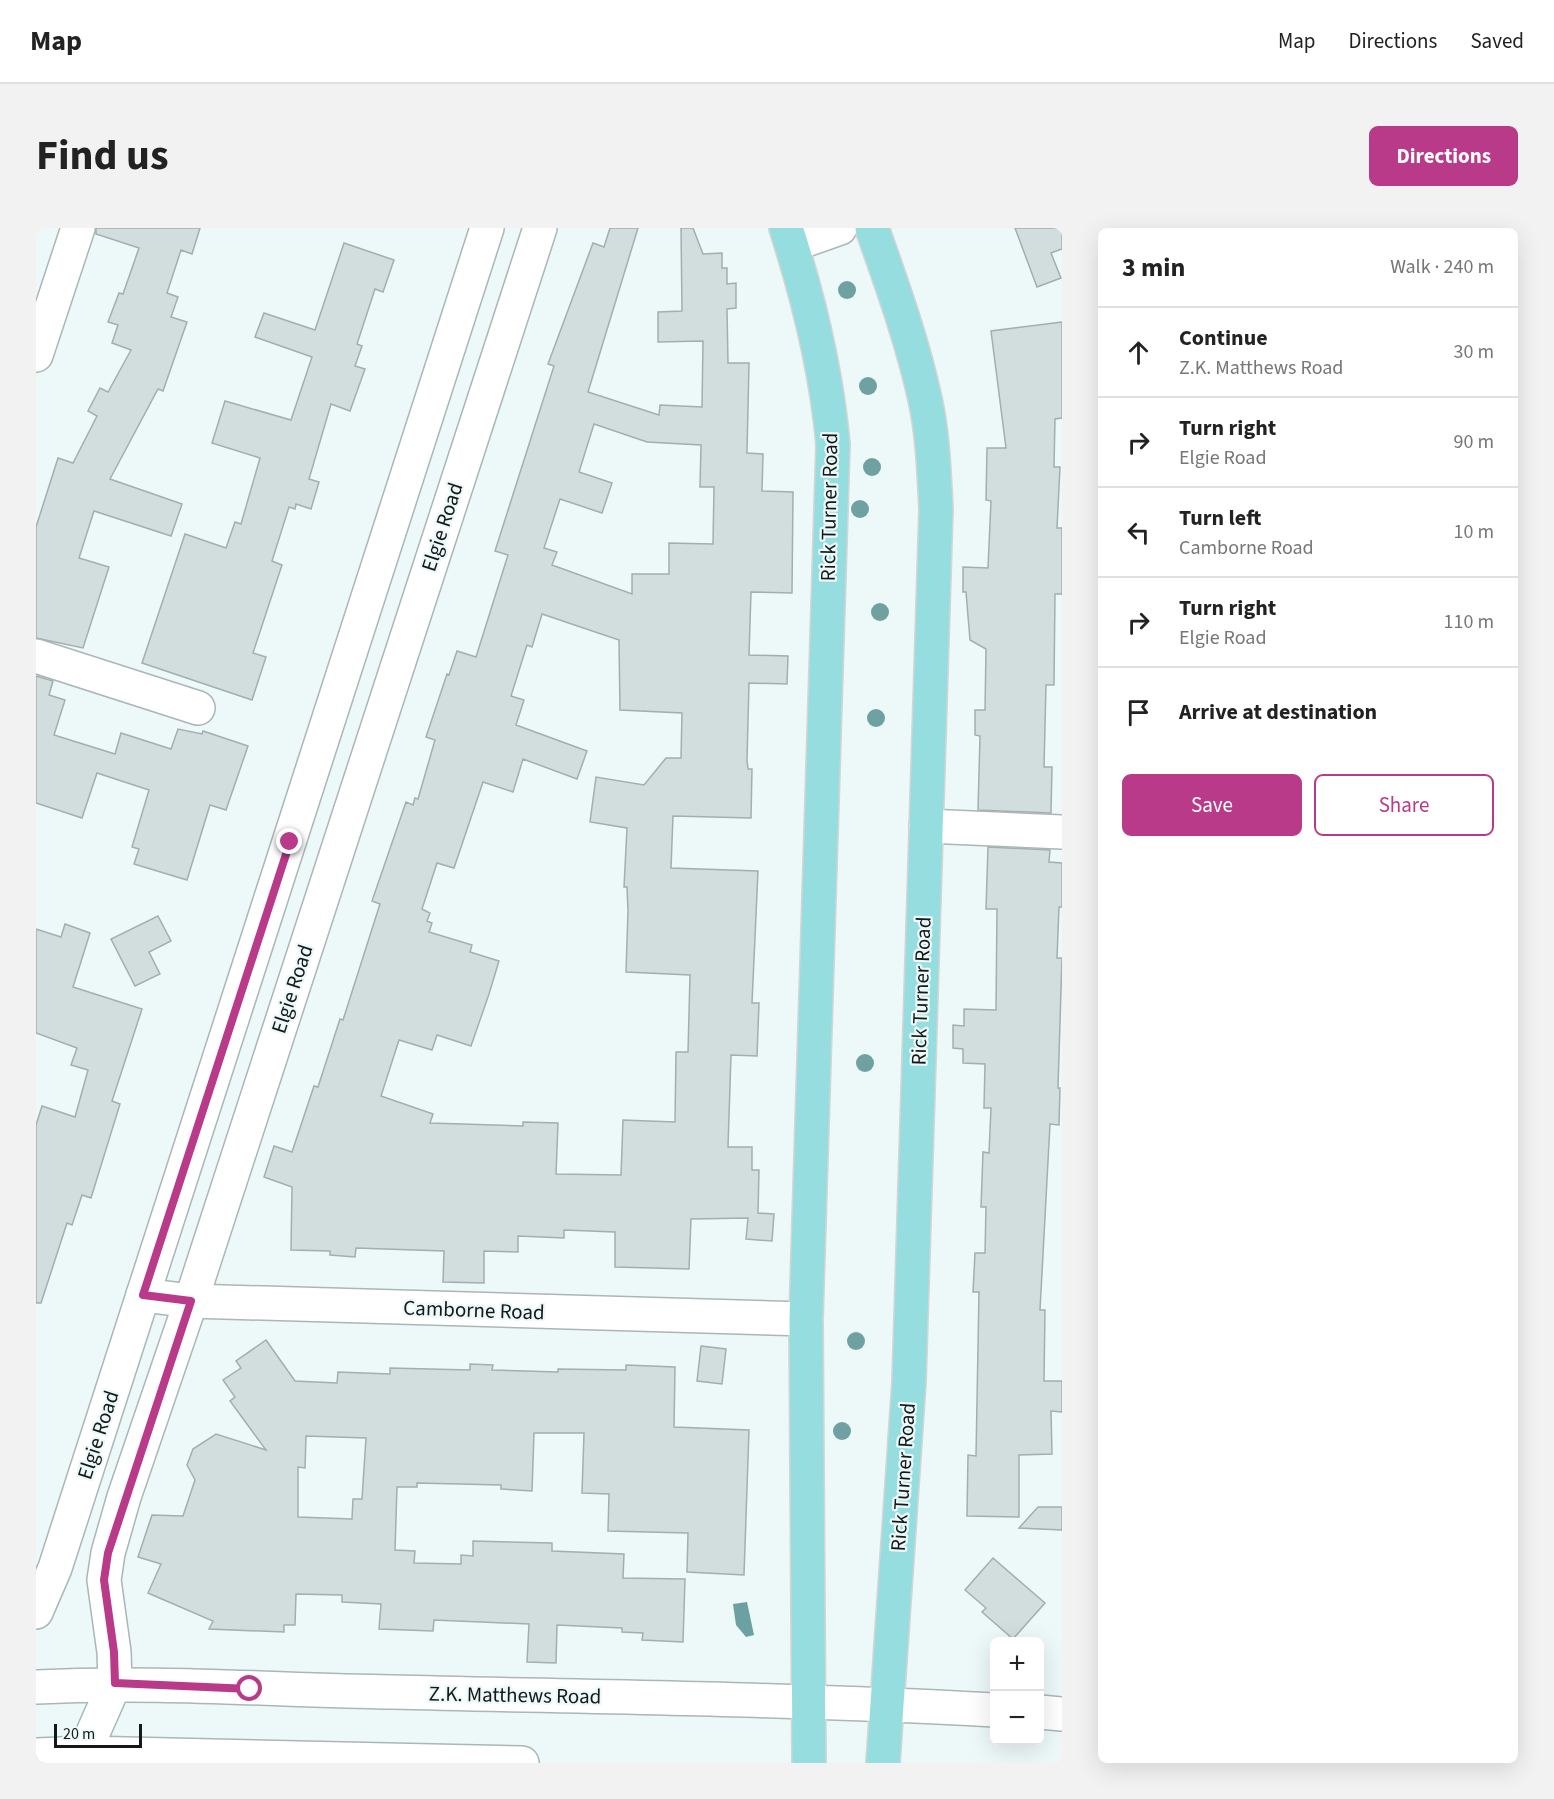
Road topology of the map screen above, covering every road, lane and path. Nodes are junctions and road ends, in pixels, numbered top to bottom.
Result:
1 (78, 228) edge
2 (487, 228) edge
3 (540, 228) edge
4 (840, 228) edge
5 (872, 228) edge
6 (789, 237) edge
7 (39, 341) edge
8 (36, 656) edge
9 (198, 708) dead end
10 (322, 744) junction
11 (367, 757) junction
12 (926, 826) junction
13 (1062, 832) edge
14 (143, 1295) junction
15 (191, 1301) junction
16 (806, 1319) junction
17 (36, 1612) edge
18 (115, 1683) junction
19 (36, 1687) edge
20 (808, 1701) junction
21 (889, 1704) junction
22 (990, 1710) edge
23 (1044, 1712) edge
24 (1062, 1713) edge
25 (84, 1753) junction
26 (36, 1755) edge
27 (522, 1763) edge
28 (809, 1763) edge
29 (883, 1763) edge

1 - 7 street
2 - 10 street, Elgie Road
3 - 11 street, Elgie Road
4 - 6 street
5 - 12 main road, Rick Turner Road
6 - 16 main road, Rick Turner Road
8 - 9 street
10 - 11 street
10 - 14 street, Elgie Road
11 - 15 street, Elgie Road
12 - 13 street
12 - 21 main road, Rick Turner Road
14 - 15 street, Camborne Road
14 - 17 street, Elgie Road
15 - 16 street, Camborne Road
15 - 18 street, Elgie Road
16 - 20 main road, Rick Turner Road
18 - 19 street, Z.K. Matthews Road
18 - 20 street, Z.K. Matthews Road
18 - 25 street, Elgie Road
20 - 21 street, Z.K. Matthews Road
20 - 28 main road, Rick Turner Road
21 - 22 street, Z.K. Matthews Road
21 - 29 main road, Rick Turner Road
23 - 24 street
25 - 26 street
25 - 27 street

